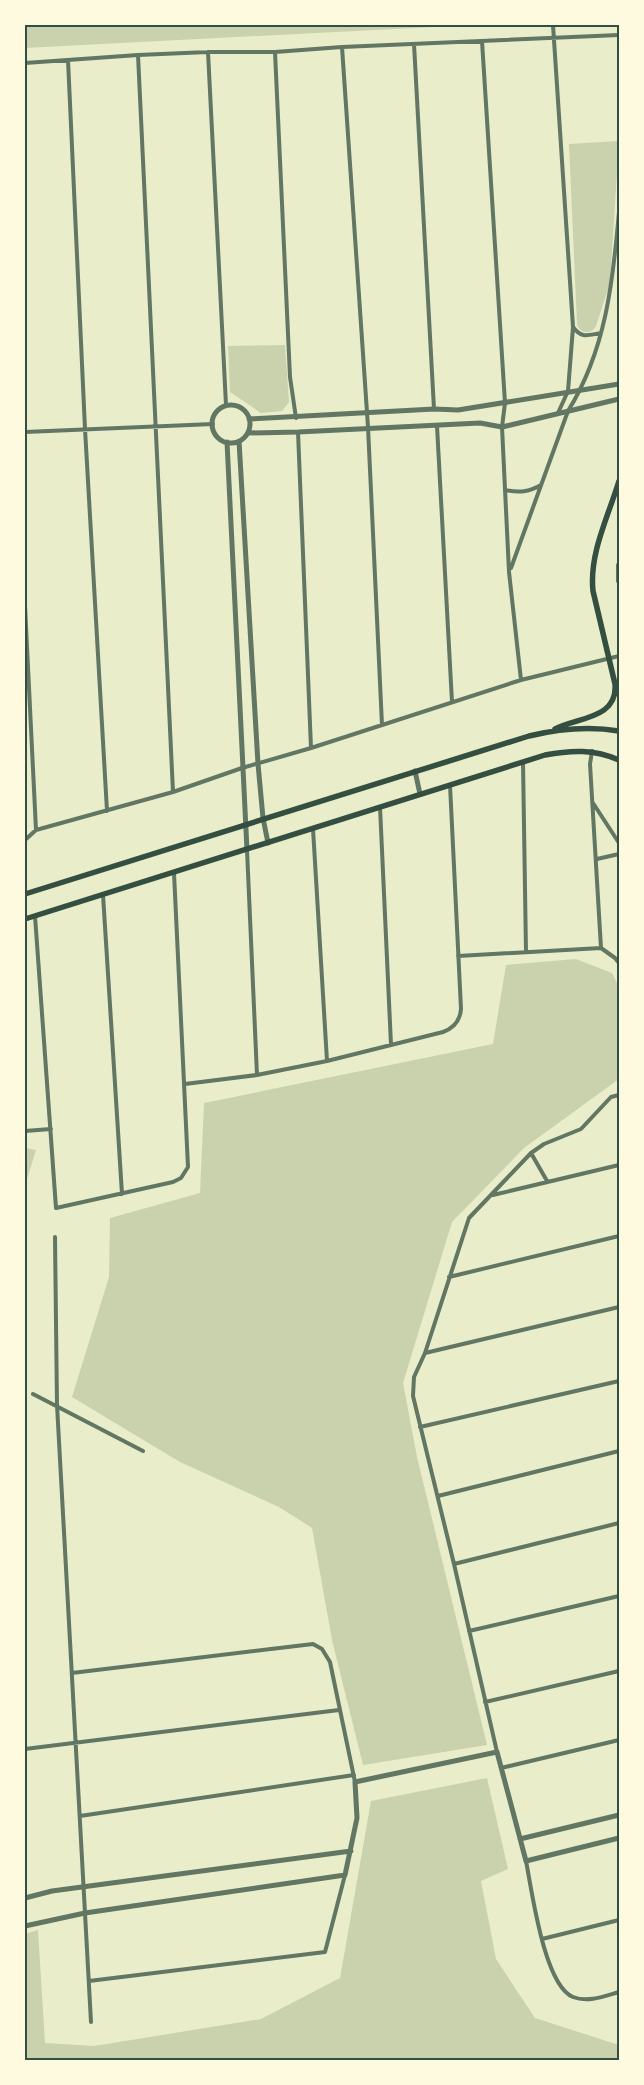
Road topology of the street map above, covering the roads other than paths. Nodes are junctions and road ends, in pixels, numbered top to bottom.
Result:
1 (553, 25) edge
2 (619, 35) edge
3 (553, 38) junction
4 (482, 41) junction
5 (414, 44) junction
6 (342, 48) junction
7 (208, 52) junction
8 (275, 52) junction
9 (138, 55) junction
10 (68, 60) junction
11 (25, 63) edge
12 (619, 212) edge
13 (573, 328) junction
14 (601, 333) junction
15 (619, 384) edge
16 (581, 390) junction
17 (568, 391) junction
18 (619, 399) edge
19 (505, 403) junction
20 (226, 406) junction
21 (434, 409) junction
22 (568, 411) junction
23 (366, 412) junction
24 (558, 413) junction
25 (296, 418) junction
26 (250, 419) junction
27 (213, 424) junction
28 (155, 426) junction
29 (437, 426) junction
30 (368, 427) junction
31 (502, 427) junction
32 (85, 429) junction
33 (25, 432) edge
34 (298, 432) junction
35 (248, 433) junction
36 (239, 441) junction
37 (227, 442) junction
38 (619, 481) edge
39 (541, 485) junction
40 (505, 490) junction
41 (619, 565) edge
42 (509, 572) junction
43 (619, 581) edge
44 (25, 606) edge
45 (619, 656) edge
46 (609, 660) junction
47 (521, 680) junction
48 (452, 702) junction
49 (382, 725) junction
50 (551, 731) junction
51 (619, 731) edge
52 (311, 748) junction
53 (592, 751) junction
54 (619, 760) edge
55 (523, 762) junction
56 (258, 764) junction
57 (242, 768) junction
58 (415, 771) junction
59 (450, 785) junction
60 (174, 792) junction
61 (420, 794) junction
62 (593, 803) junction
63 (380, 808) junction
64 (107, 812) junction
65 (263, 818) junction
66 (247, 823) junction
67 (313, 829) junction
68 (36, 830) junction
69 (25, 840) edge
70 (268, 843) junction
71 (619, 843) edge
72 (246, 850) junction
73 (619, 854) edge
74 (596, 859) junction
75 (174, 873) junction
76 (25, 894) edge
77 (103, 895) junction
78 (35, 916) junction
79 (25, 919) edge
80 (601, 948) junction
81 (526, 952) junction
82 (458, 956) junction
83 (619, 963) edge
84 (391, 1045) junction
85 (327, 1061) junction
86 (257, 1075) junction
87 (185, 1084) junction
88 (619, 1095) edge
89 (50, 1129) junction
90 (25, 1132) edge
91 (531, 1153) junction
92 (619, 1165) edge
93 (547, 1182) junction
94 (122, 1194) junction
95 (491, 1195) junction
96 (619, 1236) edge
97 (55, 1237) dead end
98 (450, 1276) junction
99 (619, 1307) edge
100 (425, 1353) junction
101 (619, 1382) edge
102 (33, 1394) dead end
103 (57, 1405) junction
104 (420, 1427) junction
105 (143, 1451) dead end
106 (619, 1451) edge
107 (438, 1496) junction
108 (619, 1523) edge
109 (454, 1564) junction
110 (619, 1596) edge
111 (469, 1631) junction
112 (619, 1671) edge
113 (72, 1673) junction
114 (484, 1702) junction
115 (339, 1710) junction
116 (619, 1740) edge
117 (76, 1743) junction
118 (25, 1749) edge
119 (497, 1752) junction
120 (501, 1768) junction
121 (354, 1775) junction
122 (355, 1782) junction
123 (619, 1815) edge
124 (80, 1816) junction
125 (619, 1838) edge
126 (520, 1839) junction
127 (352, 1851) junction
128 (526, 1861) junction
129 (346, 1875) junction
130 (84, 1887) junction
131 (25, 1898) edge
132 (85, 1913) junction
133 (619, 1920) edge
134 (25, 1926) edge
135 (542, 1939) junction
136 (89, 1981) junction
137 (619, 1992) edge
138 (91, 2022) dead end

1 - 3 street
2 - 3 street
3 - 4 street
3 - 13 street
4 - 5 street
4 - 19 street
5 - 6 street
5 - 21 street
6 - 8 street
6 - 23 street
7 - 8 street
7 - 9 street
7 - 20 street
8 - 25 street
9 - 10 street
9 - 28 street
10 - 11 street
10 - 32 street
12 - 14 street
13 - 14 street
13 - 17 street
14 - 16 street
15 - 16 street
16 - 17 street
16 - 22 street
17 - 19 street
17 - 24 street
18 - 22 street
19 - 21 street
19 - 31 street
20 - 26 street
20 - 27 street
21 - 23 street
22 - 24 street
22 - 39 street
23 - 25 street
23 - 30 street
24 - 31 street
25 - 26 street
26 - 35 street
27 - 28 street
27 - 37 street
28 - 32 street
28 - 60 street
29 - 30 street
29 - 31 street
29 - 48 street
30 - 34 street
30 - 49 street
31 - 40 street
32 - 33 street
32 - 64 street
34 - 35 street
34 - 52 street
35 - 36 street
36 - 37 street
36 - 56 street
37 - 57 street
38 - 46 main road
39 - 40 street
39 - 42 street
40 - 42 street
41 - 43 main road
42 - 47 street
44 - 68 street
45 - 46 street
46 - 47 street
46 - 50 main road
47 - 48 street
48 - 49 street
49 - 52 street
50 - 51 main road
50 - 58 main road
52 - 56 street
53 - 54 main road
53 - 55 main road
53 - 62 street
55 - 59 main road
55 - 81 street
56 - 57 street
56 - 65 street
57 - 60 street
57 - 66 street
58 - 61 street
58 - 65 main road
59 - 61 main road
59 - 82 street
60 - 64 street
61 - 63 main road
62 - 71 street
62 - 74 street
63 - 67 main road
63 - 84 street
64 - 68 street
65 - 66 main road
65 - 70 street
66 - 72 street
66 - 76 main road
67 - 70 main road
67 - 85 street
68 - 69 street
70 - 72 main road
72 - 75 main road
72 - 86 street
73 - 74 street
74 - 80 street
75 - 77 main road
75 - 87 street
77 - 78 main road
77 - 94 street
78 - 79 main road
78 - 89 street
80 - 81 street
80 - 83 street
81 - 82 street
82 - 84 street
84 - 85 street
85 - 86 street
86 - 87 street
87 - 94 street
88 - 91 street
89 - 90 street
89 - 94 street
91 - 93 street
91 - 95 street
92 - 93 street
93 - 95 street
95 - 98 street
96 - 98 street
97 - 103 street
98 - 100 street
99 - 100 street
100 - 104 street
101 - 104 street
102 - 103 street
103 - 105 street
103 - 113 street
104 - 107 street
106 - 107 street
107 - 109 street
108 - 109 street
109 - 111 street
110 - 111 street
111 - 114 street
112 - 114 street
113 - 115 street
113 - 117 street
114 - 119 street
115 - 117 street
115 - 121 street
116 - 120 street
117 - 118 street
117 - 124 street
119 - 120 street
119 - 122 street
120 - 126 street
121 - 122 street
121 - 124 street
122 - 127 street
123 - 126 street
124 - 130 street
125 - 128 street
126 - 128 street
127 - 129 street
127 - 130 street
128 - 135 street
129 - 132 street
129 - 136 street
130 - 131 street
130 - 132 street
132 - 134 street
132 - 136 street
133 - 135 street
135 - 137 street
136 - 138 street

